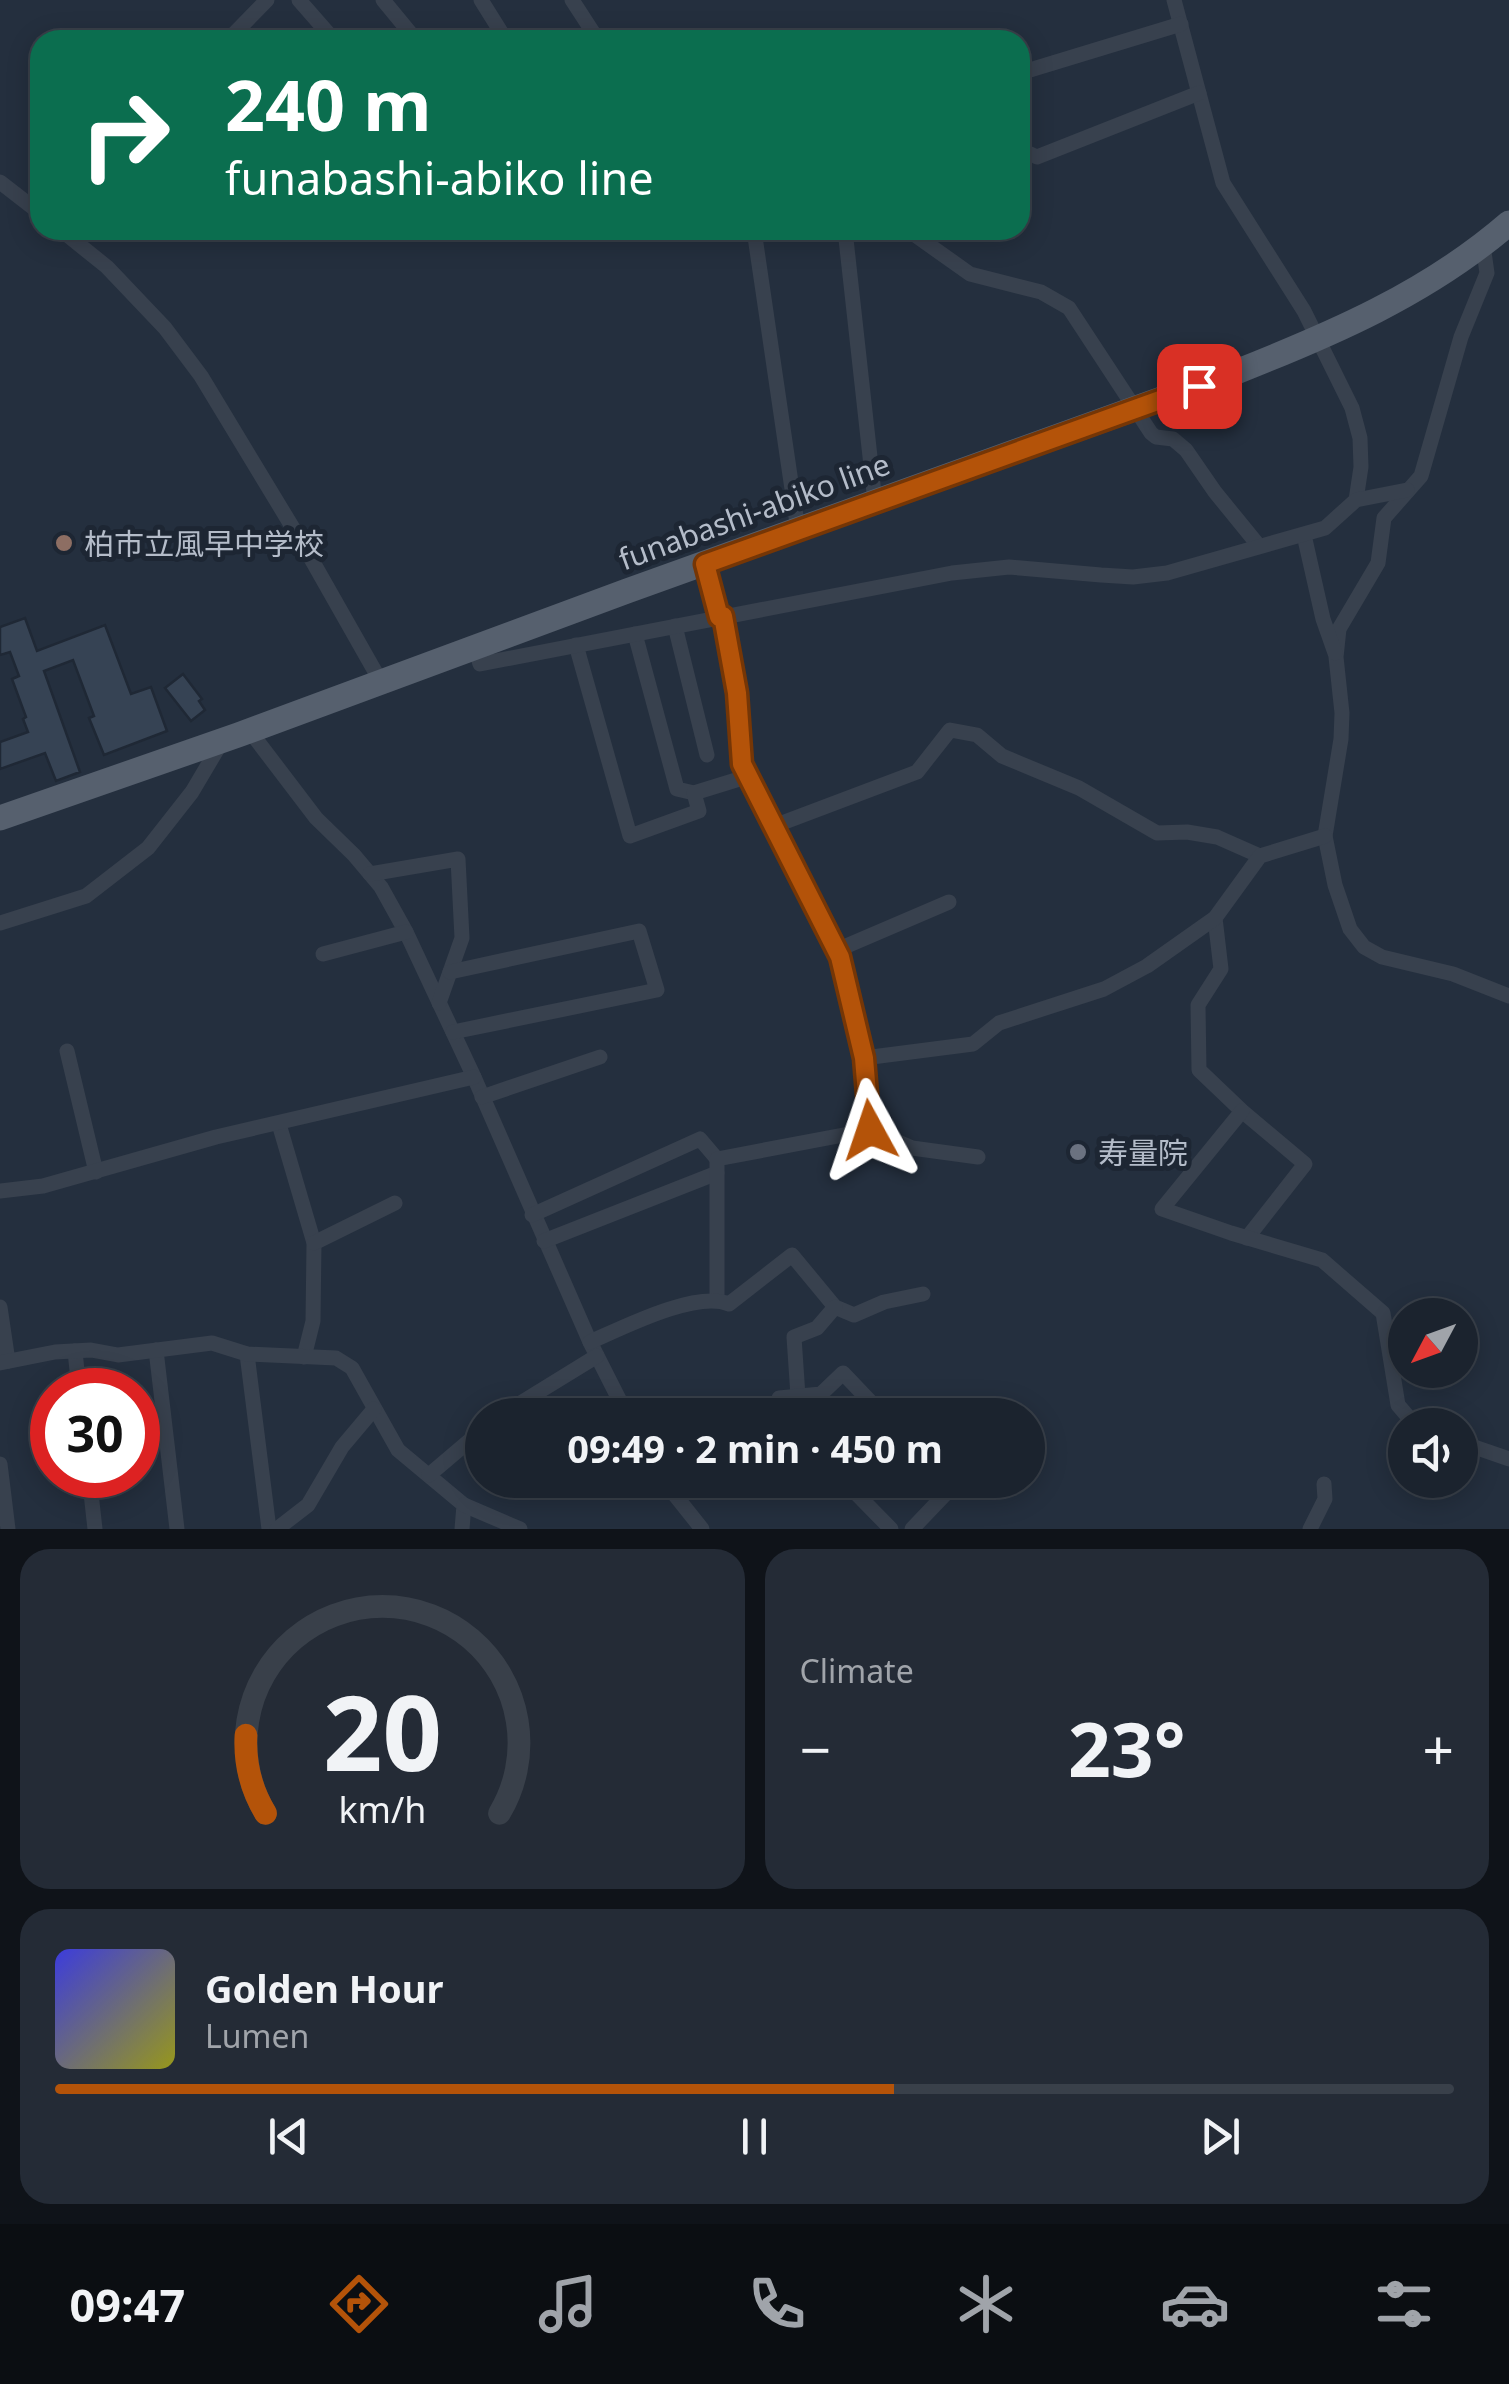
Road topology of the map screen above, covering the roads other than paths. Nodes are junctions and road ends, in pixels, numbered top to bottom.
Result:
1 (267, 0) edge
2 (299, 0) edge
3 (383, 0) edge
4 (481, 0) edge
5 (572, 0) edge
6 (1174, 0) edge
7 (1180, 24) junction
8 (238, 30) edge
9 (325, 30) edge
10 (408, 30) edge
11 (500, 30) edge
12 (592, 30) edge
13 (1030, 70) edge
14 (1199, 93) junction
15 (1030, 154) edge
16 (0, 182) edge
17 (30, 205) edge
18 (1509, 223) edge
19 (73, 240) edge
20 (755, 240) edge
21 (847, 240) edge
22 (922, 240) edge
23 (1483, 246) junction
24 (1320, 339) junction
25 (1136, 409) junction
26 (1407, 490) junction
27 (1356, 500) junction
28 (875, 502) junction
29 (798, 530) junction
30 (1304, 535) junction
31 (1259, 546) junction
32 (705, 564) junction
33 (721, 617) junction
34 (675, 626) junction
35 (635, 634) junction
36 (576, 645) junction
37 (475, 648) junction
38 (1336, 657) junction
39 (382, 682) junction
40 (249, 730) junction
41 (223, 739) junction
42 (707, 755) dead end
43 (748, 776) junction
44 (694, 793) junction
45 (0, 818) edge
46 (774, 826) junction
47 (1325, 836) junction
48 (1260, 856) junction
49 (370, 874) junction
50 (949, 902) dead end
51 (1215, 918) junction
52 (0, 923) edge
53 (406, 932) junction
54 (837, 950) junction
55 (323, 954) dead end
56 (450, 972) junction
57 (1509, 996) edge
58 (439, 1003) junction
59 (453, 1032) junction
60 (67, 1050) dead end
61 (600, 1057) dead end
62 (864, 1058) junction
63 (474, 1078) junction
64 (482, 1097) junction
65 (1242, 1111) junction
66 (279, 1124) junction
67 (870, 1130) junction
68 (978, 1156) dead end
69 (717, 1166) junction
70 (96, 1172) junction
71 (0, 1191) edge
72 (395, 1204) dead end
73 (532, 1215) junction
74 (1246, 1238) junction
75 (544, 1242) junction
76 (314, 1243) junction
77 (923, 1294) dead end
78 (717, 1299) junction
79 (0, 1307) edge
80 (835, 1307) junction
81 (593, 1349) junction
82 (156, 1350) junction
83 (75, 1351) junction
84 (247, 1354) junction
85 (304, 1358) junction
86 (4, 1362) edge
87 (77, 1368) edge
88 (798, 1396) junction
89 (525, 1398) edge
90 (618, 1398) edge
91 (779, 1398) edge
92 (867, 1398) edge
93 (1401, 1408) edge
94 (374, 1410) junction
95 (465, 1444) edge
96 (1478, 1448) edge
97 (1509, 1458) edge
98 (0, 1464) edge
99 (429, 1475) junction
100 (1324, 1484) dead end
101 (91, 1498) edge
102 (677, 1498) edge
103 (861, 1498) edge
104 (942, 1498) edge
105 (464, 1505) junction
106 (8, 1529) edge
107 (94, 1529) edge
108 (177, 1529) edge
109 (273, 1529) edge
110 (462, 1529) edge
111 (520, 1529) edge
112 (702, 1529) edge
113 (892, 1529) edge
114 (912, 1529) edge
115 (1310, 1529) edge

1 - 8 street
2 - 9 street
3 - 10 street
4 - 11 street
5 - 12 street
6 - 7 street
7 - 13 street
7 - 14 street
14 - 15 street
14 - 24 street
16 - 17 street
18 - 23 main road, funabashi-abiko line
19 - 39 street
20 - 29 street
21 - 28 street
22 - 25 street
23 - 24 main road, funabashi-abiko line
23 - 26 street
24 - 25 main road, funabashi-abiko line
24 - 27 street
25 - 28 main road, funabashi-abiko line
25 - 31 street
26 - 27 street
26 - 38 street
27 - 30 street
28 - 29 main road, funabashi-abiko line
29 - 32 main road, funabashi-abiko line
30 - 31 street
30 - 38 street
31 - 33 street
32 - 33 street
32 - 37 main road, funabashi-abiko line
33 - 34 street
33 - 43 street
34 - 35 street
34 - 42 street
35 - 36 street
35 - 44 street
36 - 37 street
36 - 44 street
37 - 39 main road, funabashi-abiko line
38 - 47 street
39 - 40 main road, funabashi-abiko line
40 - 41 main road, funabashi-abiko line
40 - 49 street
41 - 45 main road, funabashi-abiko line
41 - 52 street
43 - 44 street
43 - 46 street
46 - 48 street
46 - 54 street
47 - 48 street
47 - 57 street
48 - 51 street
49 - 53 street
49 - 56 street
50 - 54 street
51 - 62 street
51 - 65 street
53 - 55 street
53 - 58 street
54 - 62 street
56 - 58 street
56 - 59 street
58 - 59 street
59 - 63 street
60 - 70 street
61 - 64 street
62 - 67 street
63 - 64 street
63 - 66 street
64 - 73 street
65 - 74 street
65 - 74 street
66 - 70 street
66 - 76 street
67 - 68 street
67 - 69 street
69 - 73 street
69 - 75 street
69 - 78 street
70 - 71 street
72 - 76 street
73 - 75 street
74 - 93 street
75 - 81 street
76 - 85 street
77 - 80 street
78 - 80 street
78 - 81 street
79 - 86 street
80 - 88 street
81 - 89 street
81 - 90 street
82 - 83 street
82 - 84 street
82 - 108 street
83 - 86 street
83 - 87 street
84 - 85 street
84 - 109 street
85 - 94 street
88 - 91 street
88 - 92 street
94 - 99 street
94 - 109 street
95 - 99 street
96 - 97 street
98 - 106 street
99 - 105 street
100 - 115 street
101 - 107 street
102 - 112 street
103 - 113 street
104 - 114 street
105 - 110 street
105 - 111 street

